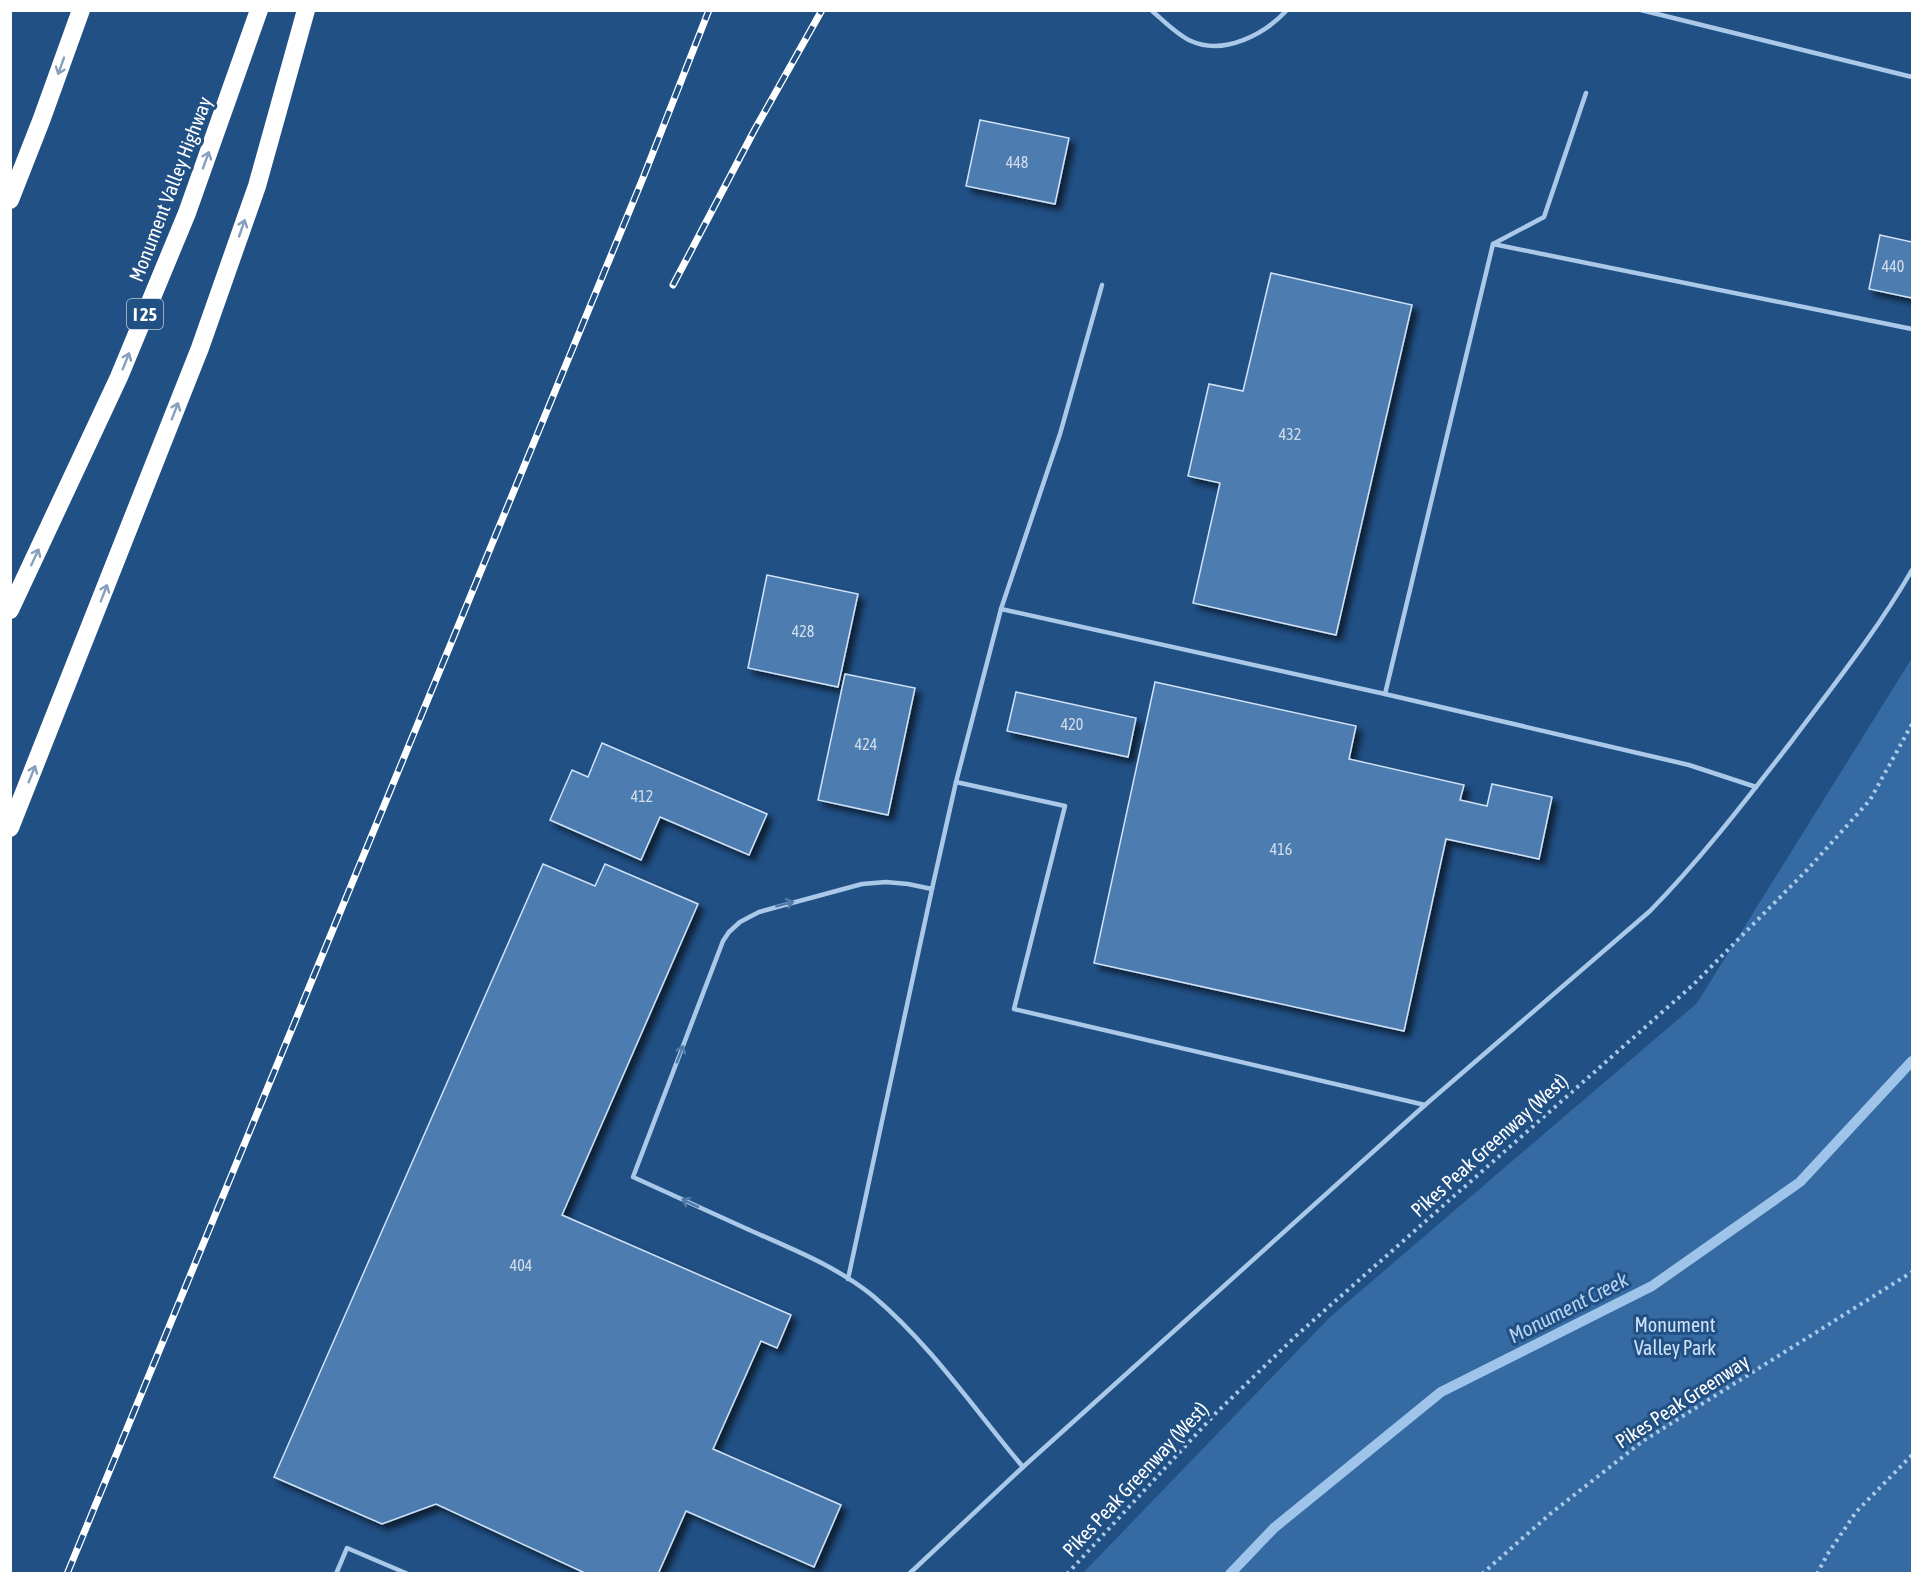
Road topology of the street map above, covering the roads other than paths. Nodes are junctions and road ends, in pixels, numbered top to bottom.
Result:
1 (81, 10) edge
2 (259, 10) edge
3 (306, 10) edge
4 (1151, 10) edge
5 (1287, 10) edge
6 (1641, 10) edge
7 (1912, 77) edge
8 (1586, 93) dead end
9 (10, 200) edge
10 (1493, 244) junction
11 (1102, 285) dead end
12 (1912, 329) edge
13 (1912, 570) edge
14 (1001, 609) junction
15 (10, 610) edge
16 (1385, 694) junction
17 (956, 782) junction
18 (1756, 787) junction
19 (10, 828) edge
20 (932, 889) junction
21 (1425, 1105) junction
22 (848, 1279) junction
23 (1023, 1467) junction
24 (336, 1574) edge
25 (408, 1574) edge
26 (909, 1574) edge

1 -> 9 highway
15 -> 2 highway, Monument Valley Highway / I 25
19 -> 3 highway
4 - 5 lane
6 - 7 lane
8 - 10 lane
10 - 12 lane
10 - 16 lane
11 - 14 lane
13 - 18 lane
14 - 16 lane
14 - 17 lane
16 - 18 lane
17 - 20 lane
17 - 21 lane
18 - 21 lane
20 - 22 lane
22 -> 20 lane
21 - 23 lane
22 - 23 lane
23 - 26 lane
24 - 25 lane

